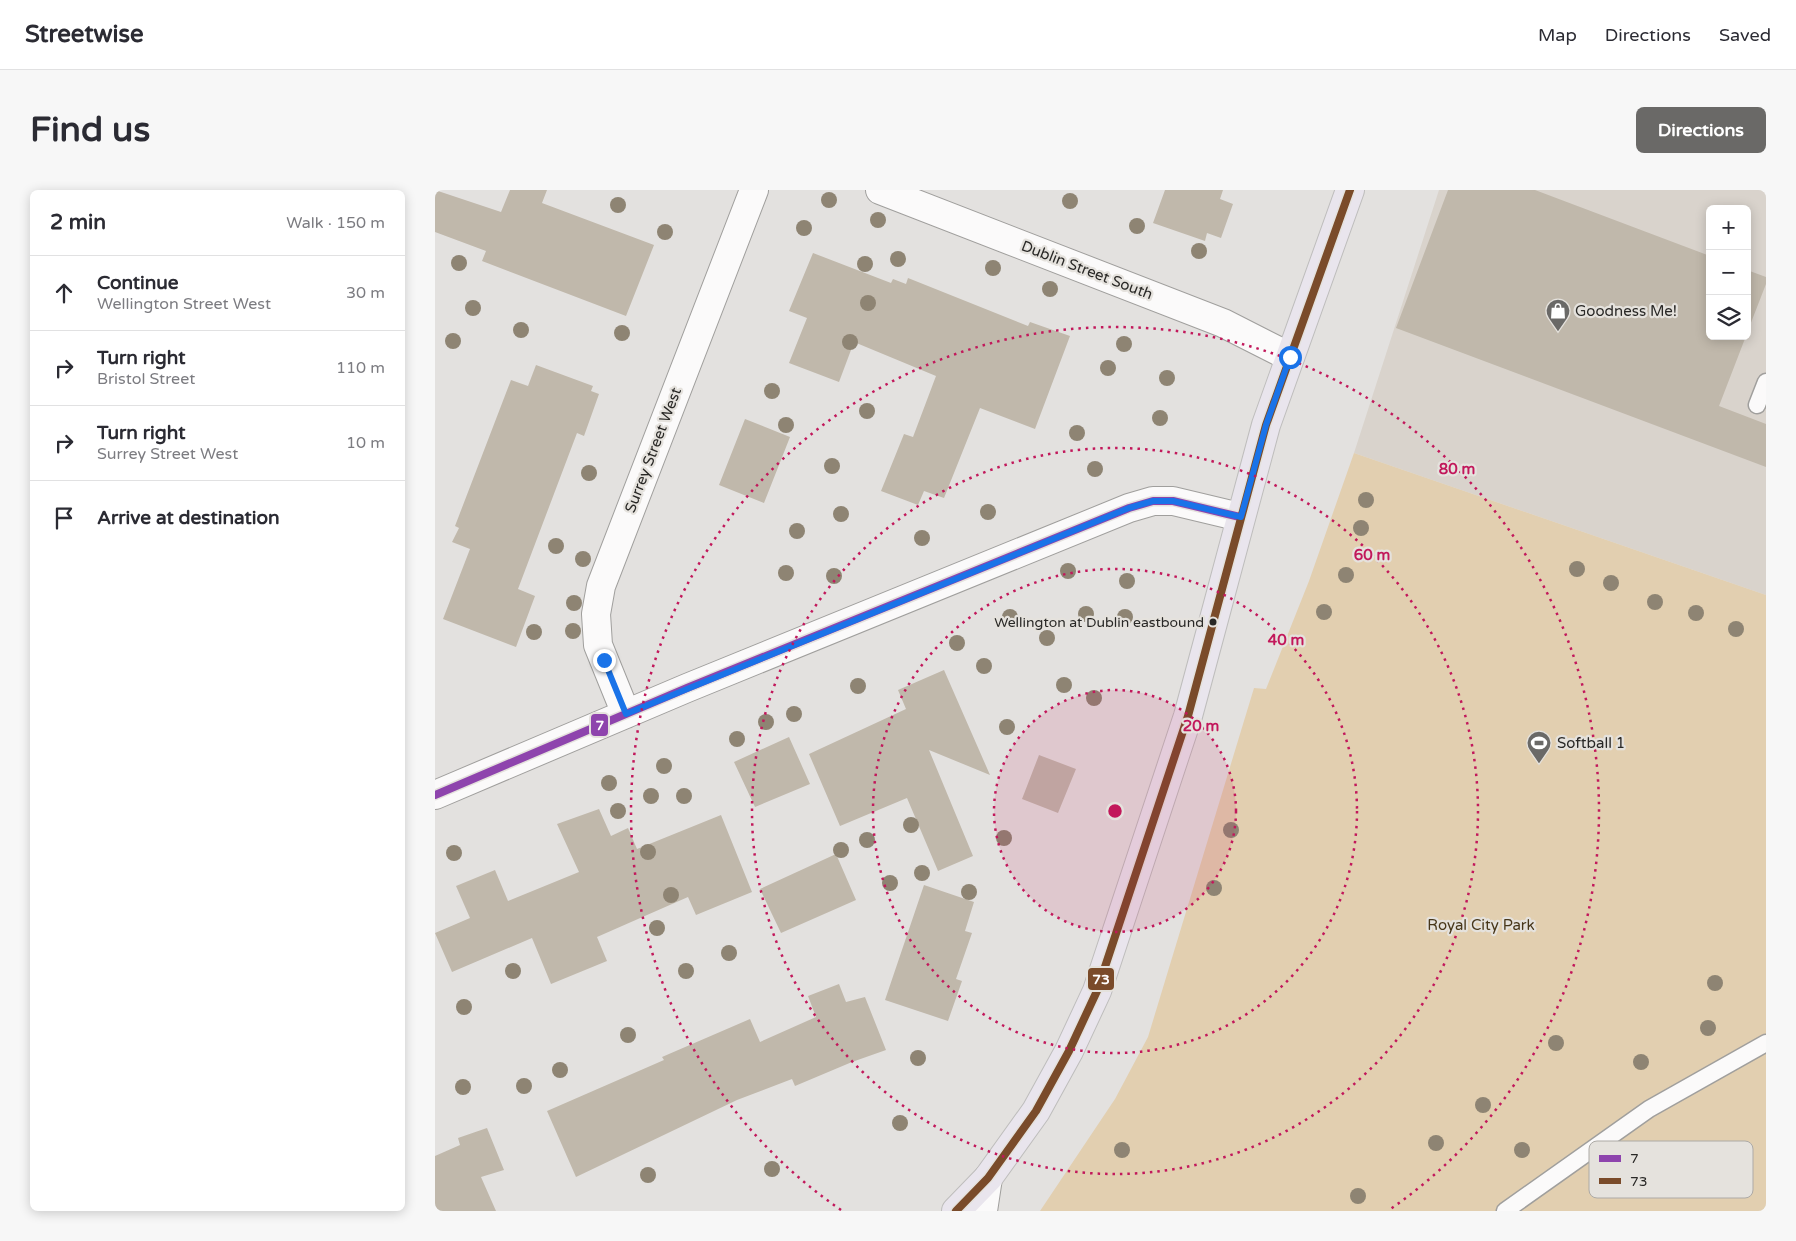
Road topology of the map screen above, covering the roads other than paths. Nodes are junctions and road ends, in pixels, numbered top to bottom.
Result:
1 (754, 190) edge
2 (880, 190) edge
3 (1350, 190) edge
4 (1290, 357) junction
5 (1766, 382) edge
6 (1757, 405) dead end
7 (1241, 517) junction
8 (626, 714) junction
9 (435, 795) edge
10 (1766, 1043) edge
11 (1602, 1141) edge
12 (1589, 1150) edge
13 (988, 1178) junction
14 (956, 1211) edge
15 (983, 1211) edge
16 (1505, 1211) edge

1 - 8 street, Surrey Street West
2 - 4 street, Dublin Street South
3 - 4 main road
4 - 7 main road
5 - 6 lane
7 - 8 street
7 - 13 main road
8 - 9 street
10 - 11 lane
12 - 16 lane
13 - 14 main road
13 - 15 street

